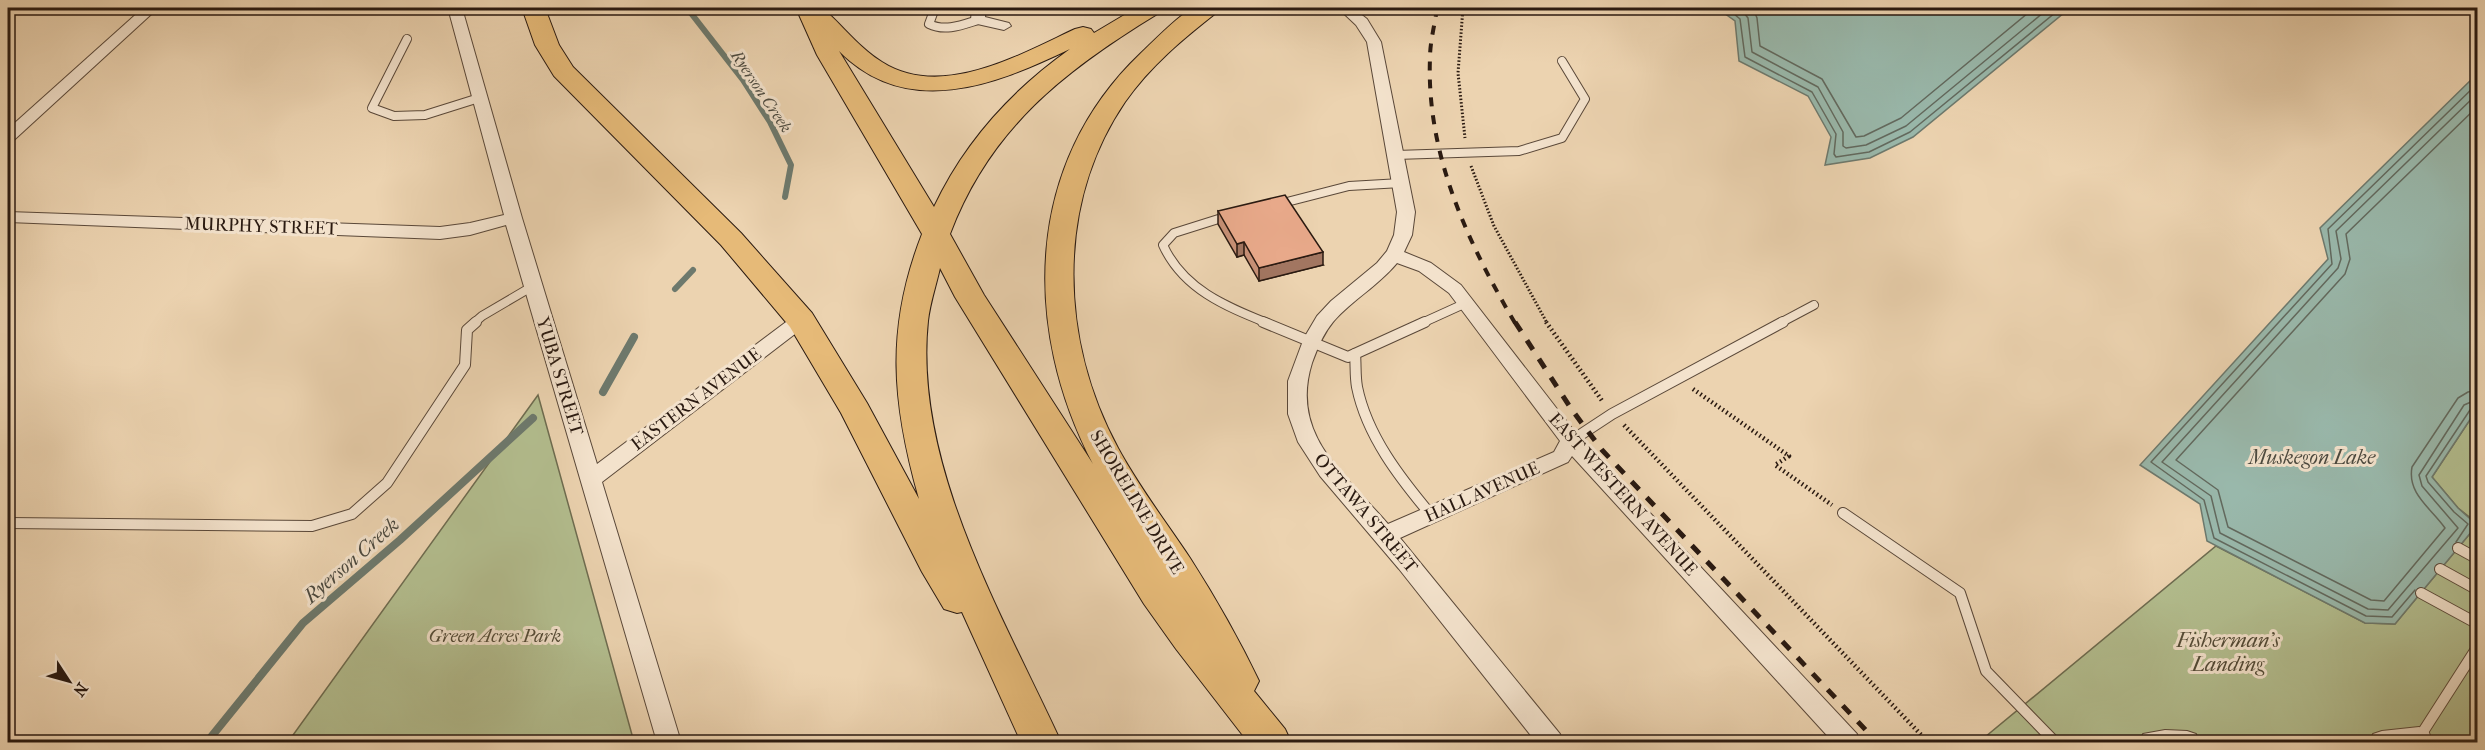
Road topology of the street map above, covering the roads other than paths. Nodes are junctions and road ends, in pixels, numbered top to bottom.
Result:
1 (151, 8) edge
2 (455, 8) edge
3 (534, 8) edge
4 (808, 8) edge
5 (935, 8) edge
6 (1138, 8) edge
7 (1151, 8) edge
8 (1208, 8) edge
9 (1345, 8) edge
10 (978, 14) edge
11 (1004, 26) dead end
12 (407, 39) dead end
13 (1563, 61) dead end
14 (479, 98) junction
15 (8, 137) edge
16 (1396, 155) junction
17 (1401, 183) junction
18 (1265, 207) edge
19 (1241, 213) edge
20 (8, 217) edge
21 (513, 218) junction
22 (935, 232) junction
23 (1394, 255) junction
24 (533, 286) junction
25 (1466, 303) junction
26 (1814, 305) dead end
27 (801, 320) junction
28 (1311, 343) junction
29 (1355, 354) junction
30 (1571, 441) junction
31 (591, 479) junction
32 (1843, 513) road end
33 (1431, 515) junction
34 (8, 524) edge
35 (1385, 535) junction
36 (2458, 548) dead end
37 (2478, 559) edge
38 (2440, 569) dead end
39 (2478, 590) edge
40 (2421, 593) dead end
41 (2478, 624) edge
42 (2478, 646) edge
43 (1014, 690) junction
44 (2419, 738) joint
45 (669, 742) edge
46 (1041, 742) edge
47 (1272, 742) edge
48 (1551, 742) edge
49 (1848, 742) edge
50 (2055, 742) edge
51 (2152, 742) edge
52 (2187, 742) edge
53 (2382, 742) edge

1 - 15 street
2 - 14 street, YUBA STREET
3 - 27 highway
4 - 6 highway
4 - 22 highway
5 - 10 lane
7 - 22 highway
8 - 47 highway, SHORELINE DRIVE
9 - 16 street, OTTAWA STREET
10 - 11 street
12 - 14 lane
13 - 16 lane
14 - 21 street, YUBA STREET
16 - 17 street, OTTAWA STREET
17 - 18 lane
17 - 23 street, OTTAWA STREET
19 - 28 lane
20 - 21 street, MURPHY STREET
21 - 24 street, YUBA STREET
22 - 43 highway
22 - 47 highway
23 - 25 street, EAST WESTERN AVENUE
23 - 28 street, OTTAWA STREET
24 - 31 street, YUBA STREET
24 - 34 lane
25 - 29 lane
25 - 30 street, EAST WESTERN AVENUE
26 - 30 lane
27 - 31 street, EASTERN AVENUE
27 - 43 highway
28 - 29 lane
28 - 35 street, OTTAWA STREET
29 - 33 lane
30 - 33 street, HALL AVENUE
30 - 49 street, EAST WESTERN AVENUE
31 - 45 street, YUBA STREET
32 - 50 lane
33 - 35 street, HALL AVENUE
35 - 48 street, OTTAWA STREET
36 - 37 lane
38 - 39 lane
40 - 41 lane
42 - 44 lane
43 - 46 highway
44 - 53 street
51 - 52 street

